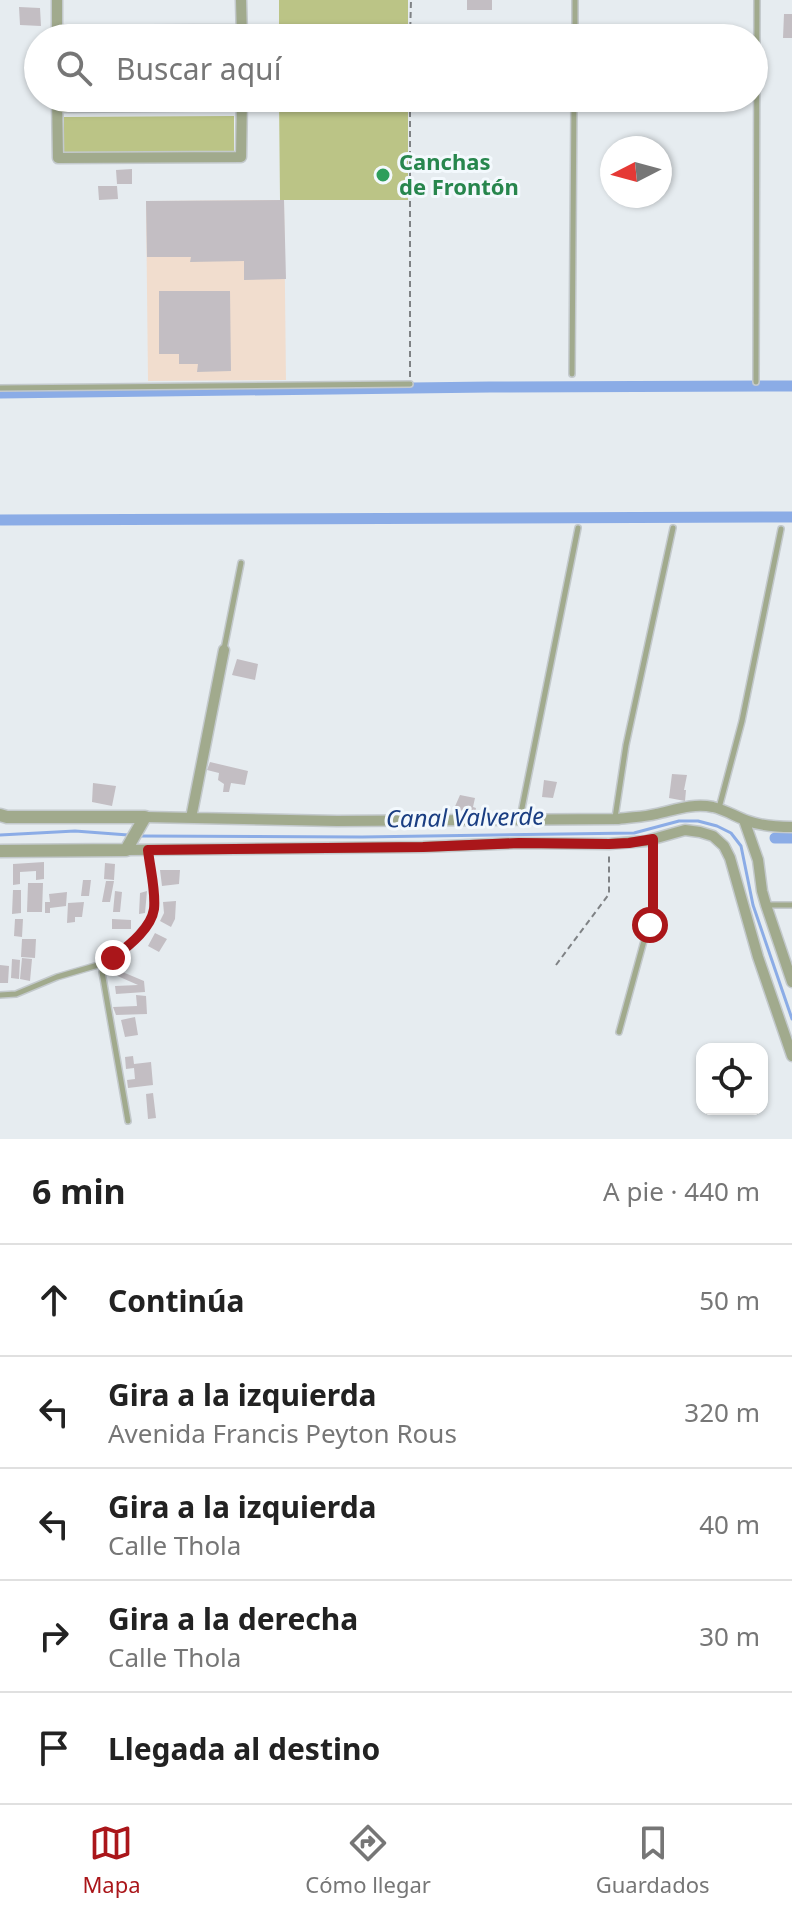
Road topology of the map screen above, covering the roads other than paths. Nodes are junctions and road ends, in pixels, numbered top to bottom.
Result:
1 (57, 0) edge
2 (241, 0) edge
3 (575, 0) edge
4 (757, 0) edge
5 (57, 24) edge
6 (242, 24) edge
7 (575, 24) edge
8 (757, 24) edge
9 (57, 112) edge
10 (242, 112) edge
11 (574, 112) edge
12 (757, 112) edge
13 (572, 374) dead end
14 (756, 382) dead end
15 (410, 384) road end
16 (0, 388) edge
17 (578, 528) dead end
18 (673, 528) dead end
19 (781, 529) dead end
20 (241, 563) dead end
21 (224, 650) joint
22 (718, 809) junction
23 (0, 815) edge
24 (191, 818) junction
25 (520, 819) junction
26 (615, 819) junction
27 (744, 820) junction
28 (142, 823) junction
29 (792, 827) edge
30 (653, 839) junction
31 (128, 846) junction
32 (148, 850) junction
33 (0, 851) edge
34 (766, 905) junction
35 (792, 905) edge
36 (105, 963) junction
37 (792, 982) edge
38 (0, 995) edge
39 (619, 1032) dead end
40 (792, 1056) edge
41 (128, 1121) dead end

1 - 5 street
2 - 6 street
3 - 7 lane
4 - 8 lane
9 - 10 street
11 - 13 lane
12 - 14 lane
15 - 16 lane
17 - 25 lane
18 - 26 lane
19 - 22 lane
20 - 21 lane
21 - 24 street
22 - 26 street
22 - 27 street
23 - 28 street
24 - 25 street
24 - 28 street
25 - 26 street
27 - 29 street
27 - 34 street
28 - 31 street
30 - 32 street
30 - 39 lane
30 - 40 street
31 - 32 street
31 - 33 street
32 - 36 lane
34 - 35 lane
34 - 37 street
36 - 38 lane
36 - 41 lane

